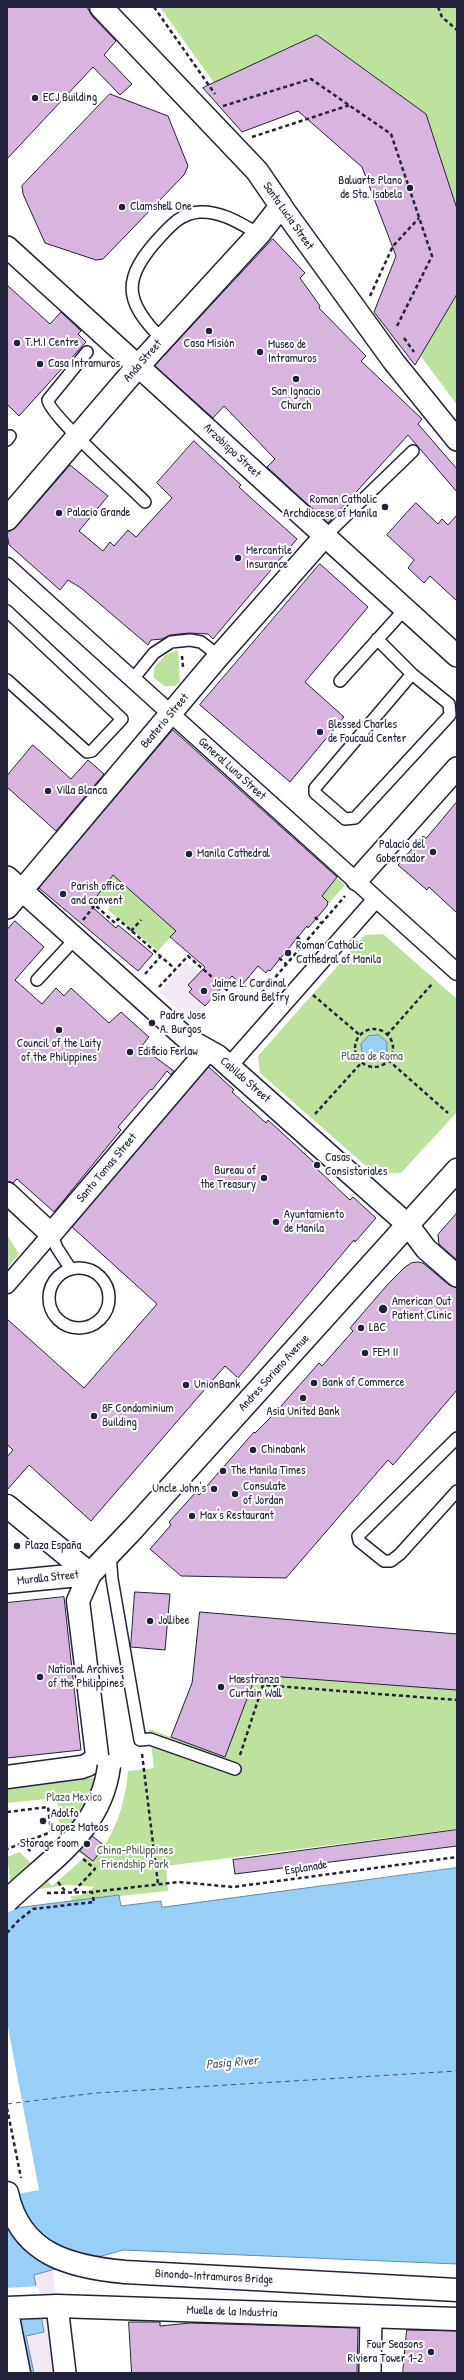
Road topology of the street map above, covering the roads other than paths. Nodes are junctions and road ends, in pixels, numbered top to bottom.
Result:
1 (101, 7) edge
2 (281, 206) junction
3 (259, 234) junction
4 (7, 246) edge
5 (162, 339) junction
6 (87, 352) dead end
7 (139, 365) junction
8 (77, 438) junction
9 (457, 440) edge
10 (413, 451) dead end
11 (145, 502) dead end
12 (7, 519) edge
13 (324, 537) junction
14 (7, 566) edge
15 (405, 609) junction
16 (7, 611) edge
17 (377, 639) junction
18 (219, 656) junction
19 (457, 656) edge
20 (412, 674) junction
21 (133, 679) junction
22 (7, 680) edge
23 (340, 681) dead end
24 (171, 715) junction
25 (457, 768) edge
26 (14, 883) edge
27 (352, 887) junction
28 (376, 899) junction
29 (7, 908) edge
30 (78, 931) junction
31 (457, 972) edge
32 (37, 980) dead end
33 (207, 1051) junction
34 (229, 1066) junction
35 (457, 1170) edge
36 (7, 1193) edge
37 (408, 1225) junction
38 (51, 1234) junction
39 (70, 1268) junction
40 (457, 1276) edge
41 (7, 1285) edge
42 (457, 1438) edge
43 (457, 1491) edge
44 (7, 1506) edge
45 (110, 1553) junction
46 (90, 1574) junction
47 (7, 1582) edge
48 (235, 1769) road end
49 (7, 1777) edge
50 (7, 1901) edge
51 (15, 2189) edge
52 (457, 2290) edge
53 (57, 2306) junction
54 (7, 2308) edge
55 (7, 2312) edge
56 (371, 2316) junction
57 (457, 2319) edge
58 (19, 2373) edge
59 (65, 2373) edge
60 (370, 2373) edge

1 - 2 street, Santa Lucia Street
2 - 3 street, Anda Street
2 - 9 street, Santa Lucia Street
3 - 5 street, Anda Street
3 - 5 lane
4 - 7 street, Arzobispo Street
5 - 7 street, Anda Street
6 - 8 lane
7 - 8 street, Anda Street
7 - 13 street, Arzobispo Street
8 - 11 lane
8 - 12 street, Anda Street
10 - 13 lane
13 - 15 street, Arzobispo Street
13 - 18 street, Beaterio Street
14 - 21 street, General Luna Street
15 - 17 lane
15 - 19 street, Arzobispo Street
16 - 22 lane
17 - 20 lane
17 - 23 lane
18 - 21 lane
18 - 24 street, Beaterio Street
20 - 20 lane
21 - 24 street, General Luna Street
24 - 26 street, Beaterio Street
24 - 27 street, General Luna Street
25 - 27 street
26 - 29 street, Beaterio Street
26 - 30 street, Cabildo Street
27 - 28 street, General Luna Street
28 - 31 street, General Luna Street
28 - 34 street
30 - 32 lane
30 - 33 street, Cabildo Street
33 - 34 street, Cabildo Street
33 - 38 street, Santo Tomas Street
34 - 37 street, Cabildo Street
35 - 37 street, Andres Soriano Avenue
36 - 38 street
37 - 40 street, Cabildo Street
37 - 45 street, Andres Soriano Avenue
38 - 39 lane
38 - 41 street, Santo Tomas Street
39 - 39 lane
42 - 43 lane
44 - 46 street
45 - 46 street, Andres Soriano Avenue
45 - 48 lane
46 - 47 street, Muralla Street
46 - 49 street
46 - 50 street, bridge
51 - 52 street, Binondo-Intramuros Bridge
53 - 54 street, Muelle de la Industria
53 - 56 street, Muelle de la Industria
53 - 59 street
55 - 58 street
56 - 57 street, Muelle de la Industria
56 - 60 street

